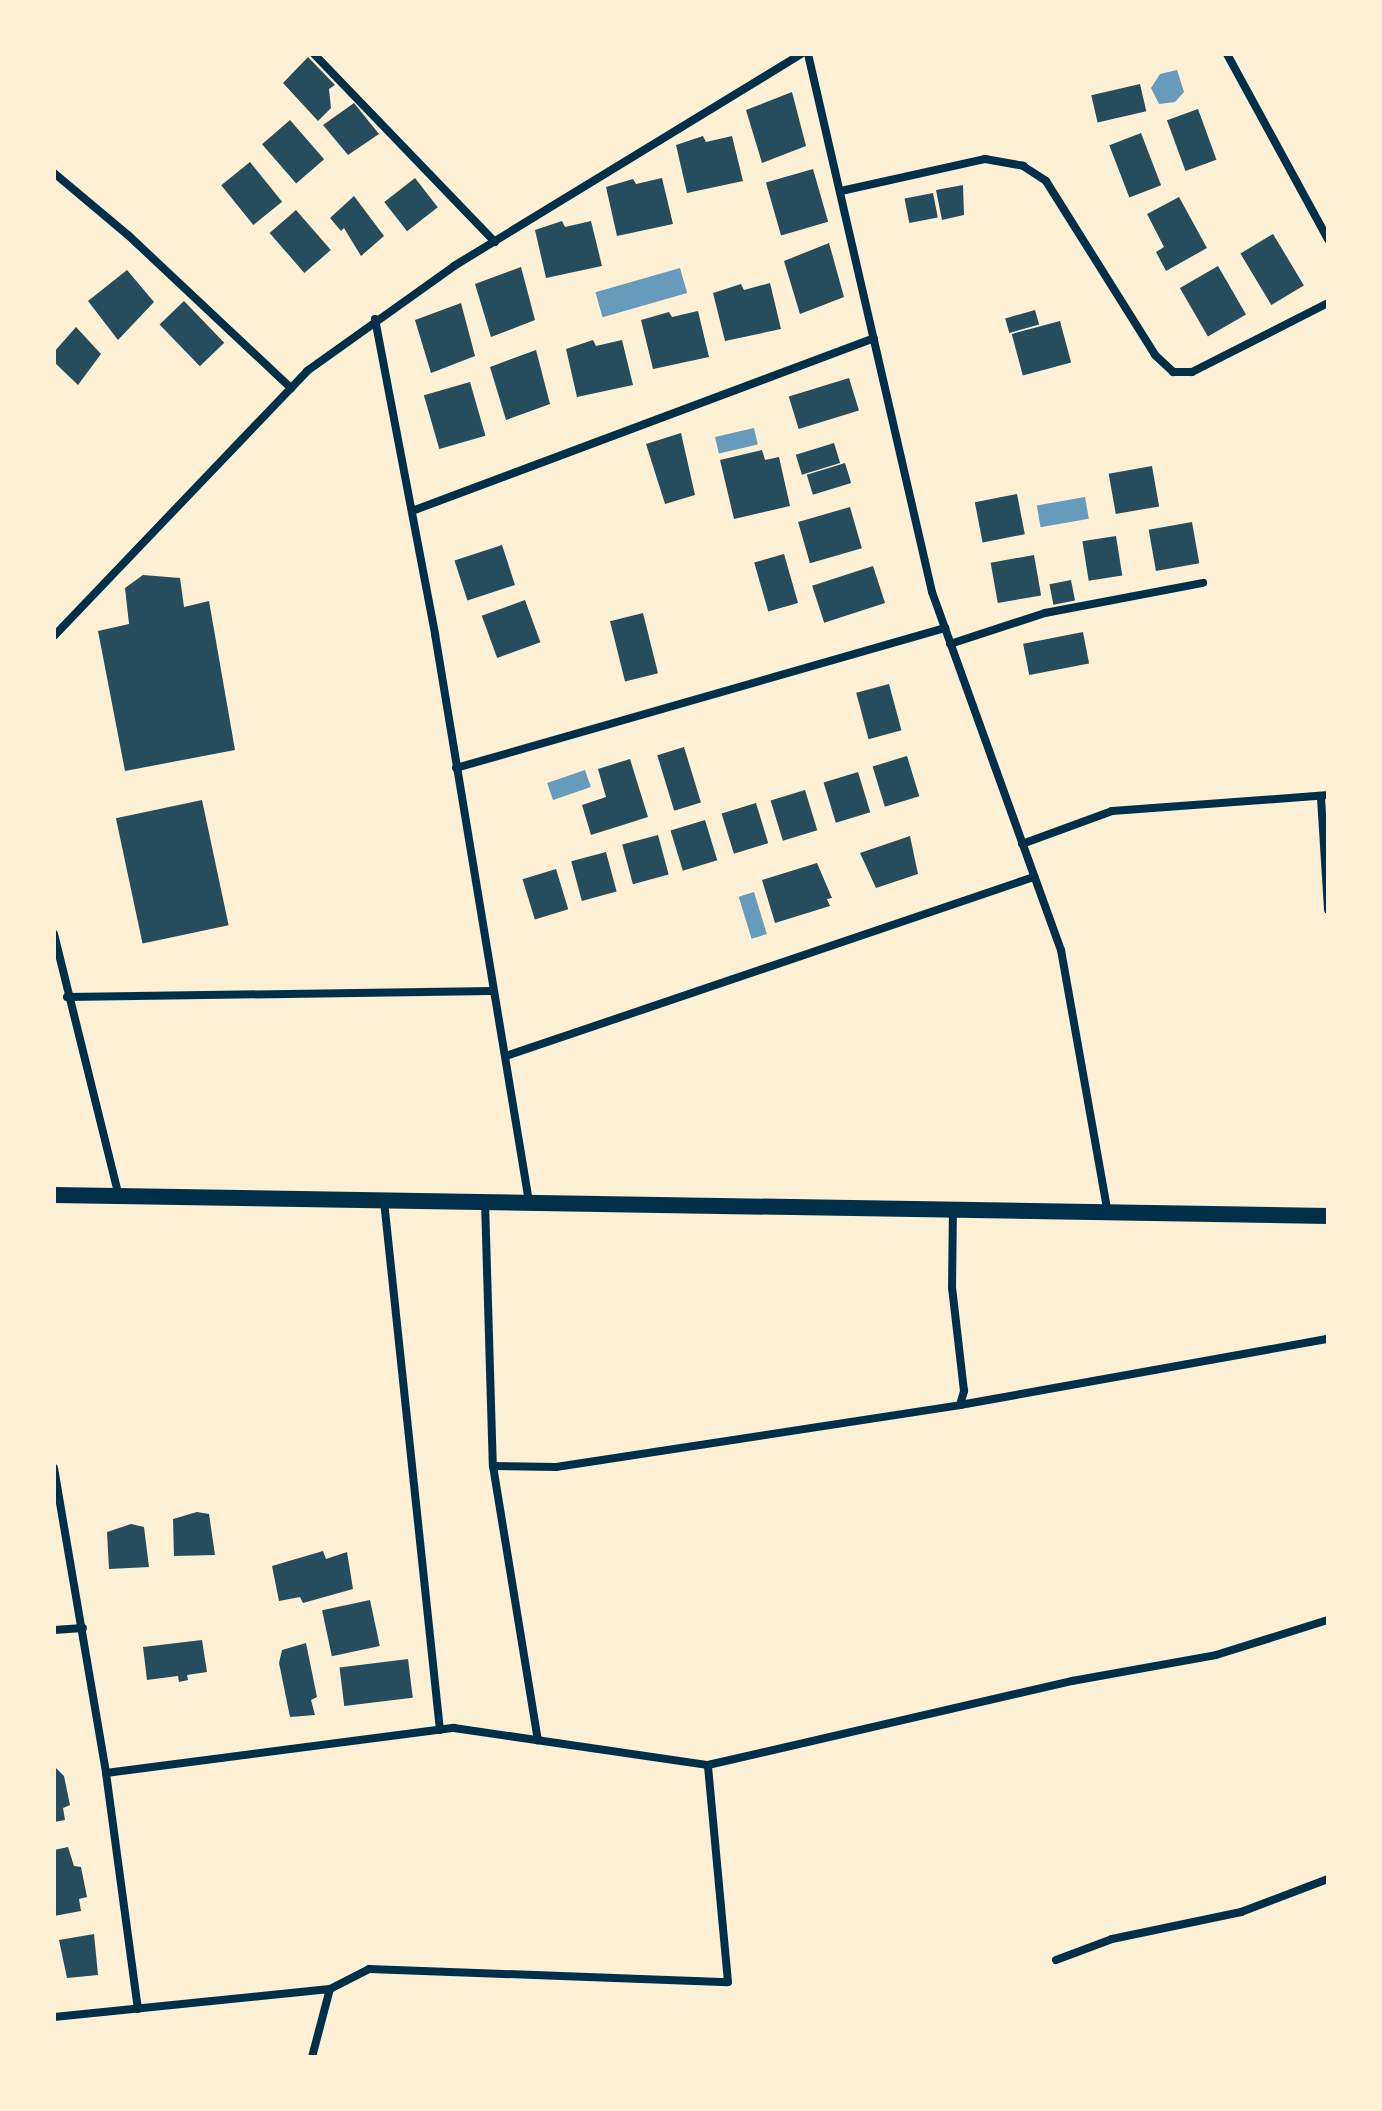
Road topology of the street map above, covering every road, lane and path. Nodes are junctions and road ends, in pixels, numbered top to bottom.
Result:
1 (314, 54) edge
2 (801, 54) edge
3 (808, 54) edge
4 (1227, 54) edge
5 (54, 173) edge
6 (841, 191) junction
7 (1328, 239) edge
8 (495, 242) junction
9 (1328, 303) edge
10 (375, 319) junction
11 (874, 338) junction
12 (291, 388) junction
13 (412, 511) junction
14 (1203, 583) dead end
15 (945, 628) junction
16 (54, 636) edge
17 (950, 644) junction
18 (456, 768) junction
19 (1324, 796) edge
20 (1022, 844) junction
21 (1034, 877) junction
22 (1328, 910) edge
23 (54, 934) edge
24 (492, 991) junction
25 (67, 997) junction
26 (506, 1056) junction
27 (54, 1195) edge
28 (119, 1196) junction
29 (384, 1200) junction
30 (485, 1201) junction
31 (529, 1202) junction
32 (953, 1211) junction
33 (1109, 1214) junction
34 (1328, 1216) edge
35 (1328, 1339) edge
36 (960, 1405) junction
37 (493, 1466) junction
38 (54, 1468) edge
39 (1328, 1620) edge
40 (83, 1628) junction
41 (54, 1630) edge
42 (440, 1730) junction
43 (538, 1740) junction
44 (708, 1765) junction
45 (106, 1773) junction
46 (1328, 1879) edge
47 (1056, 1960) dead end
48 (330, 1989) junction
49 (138, 2009) junction
50 (54, 2017) edge
51 (312, 2057) edge

1 - 8 street
2 - 8 street
3 - 6 street
4 - 7 street
5 - 12 street
6 - 9 street
6 - 11 street
8 - 10 street
10 - 12 street
10 - 13 street
11 - 13 street
11 - 15 street
12 - 16 street
13 - 18 street
14 - 17 street
15 - 17 street
15 - 18 street
17 - 20 street
18 - 24 street
19 - 20 street
19 - 22 street
20 - 21 street
21 - 26 street
21 - 33 street
23 - 25 street
24 - 25 street
24 - 26 street
25 - 28 street
26 - 31 street
27 - 28 main road
28 - 29 main road
29 - 30 main road
29 - 42 street
30 - 31 main road
30 - 37 street
31 - 32 main road
32 - 33 main road
32 - 36 street
33 - 34 main road
35 - 36 street
36 - 37 street
37 - 43 street
38 - 40 street
39 - 44 street
40 - 41 street
40 - 45 street
42 - 43 street
42 - 45 street
43 - 44 street
44 - 48 street
45 - 49 street
46 - 47 street
48 - 49 street
48 - 51 street
49 - 50 street

